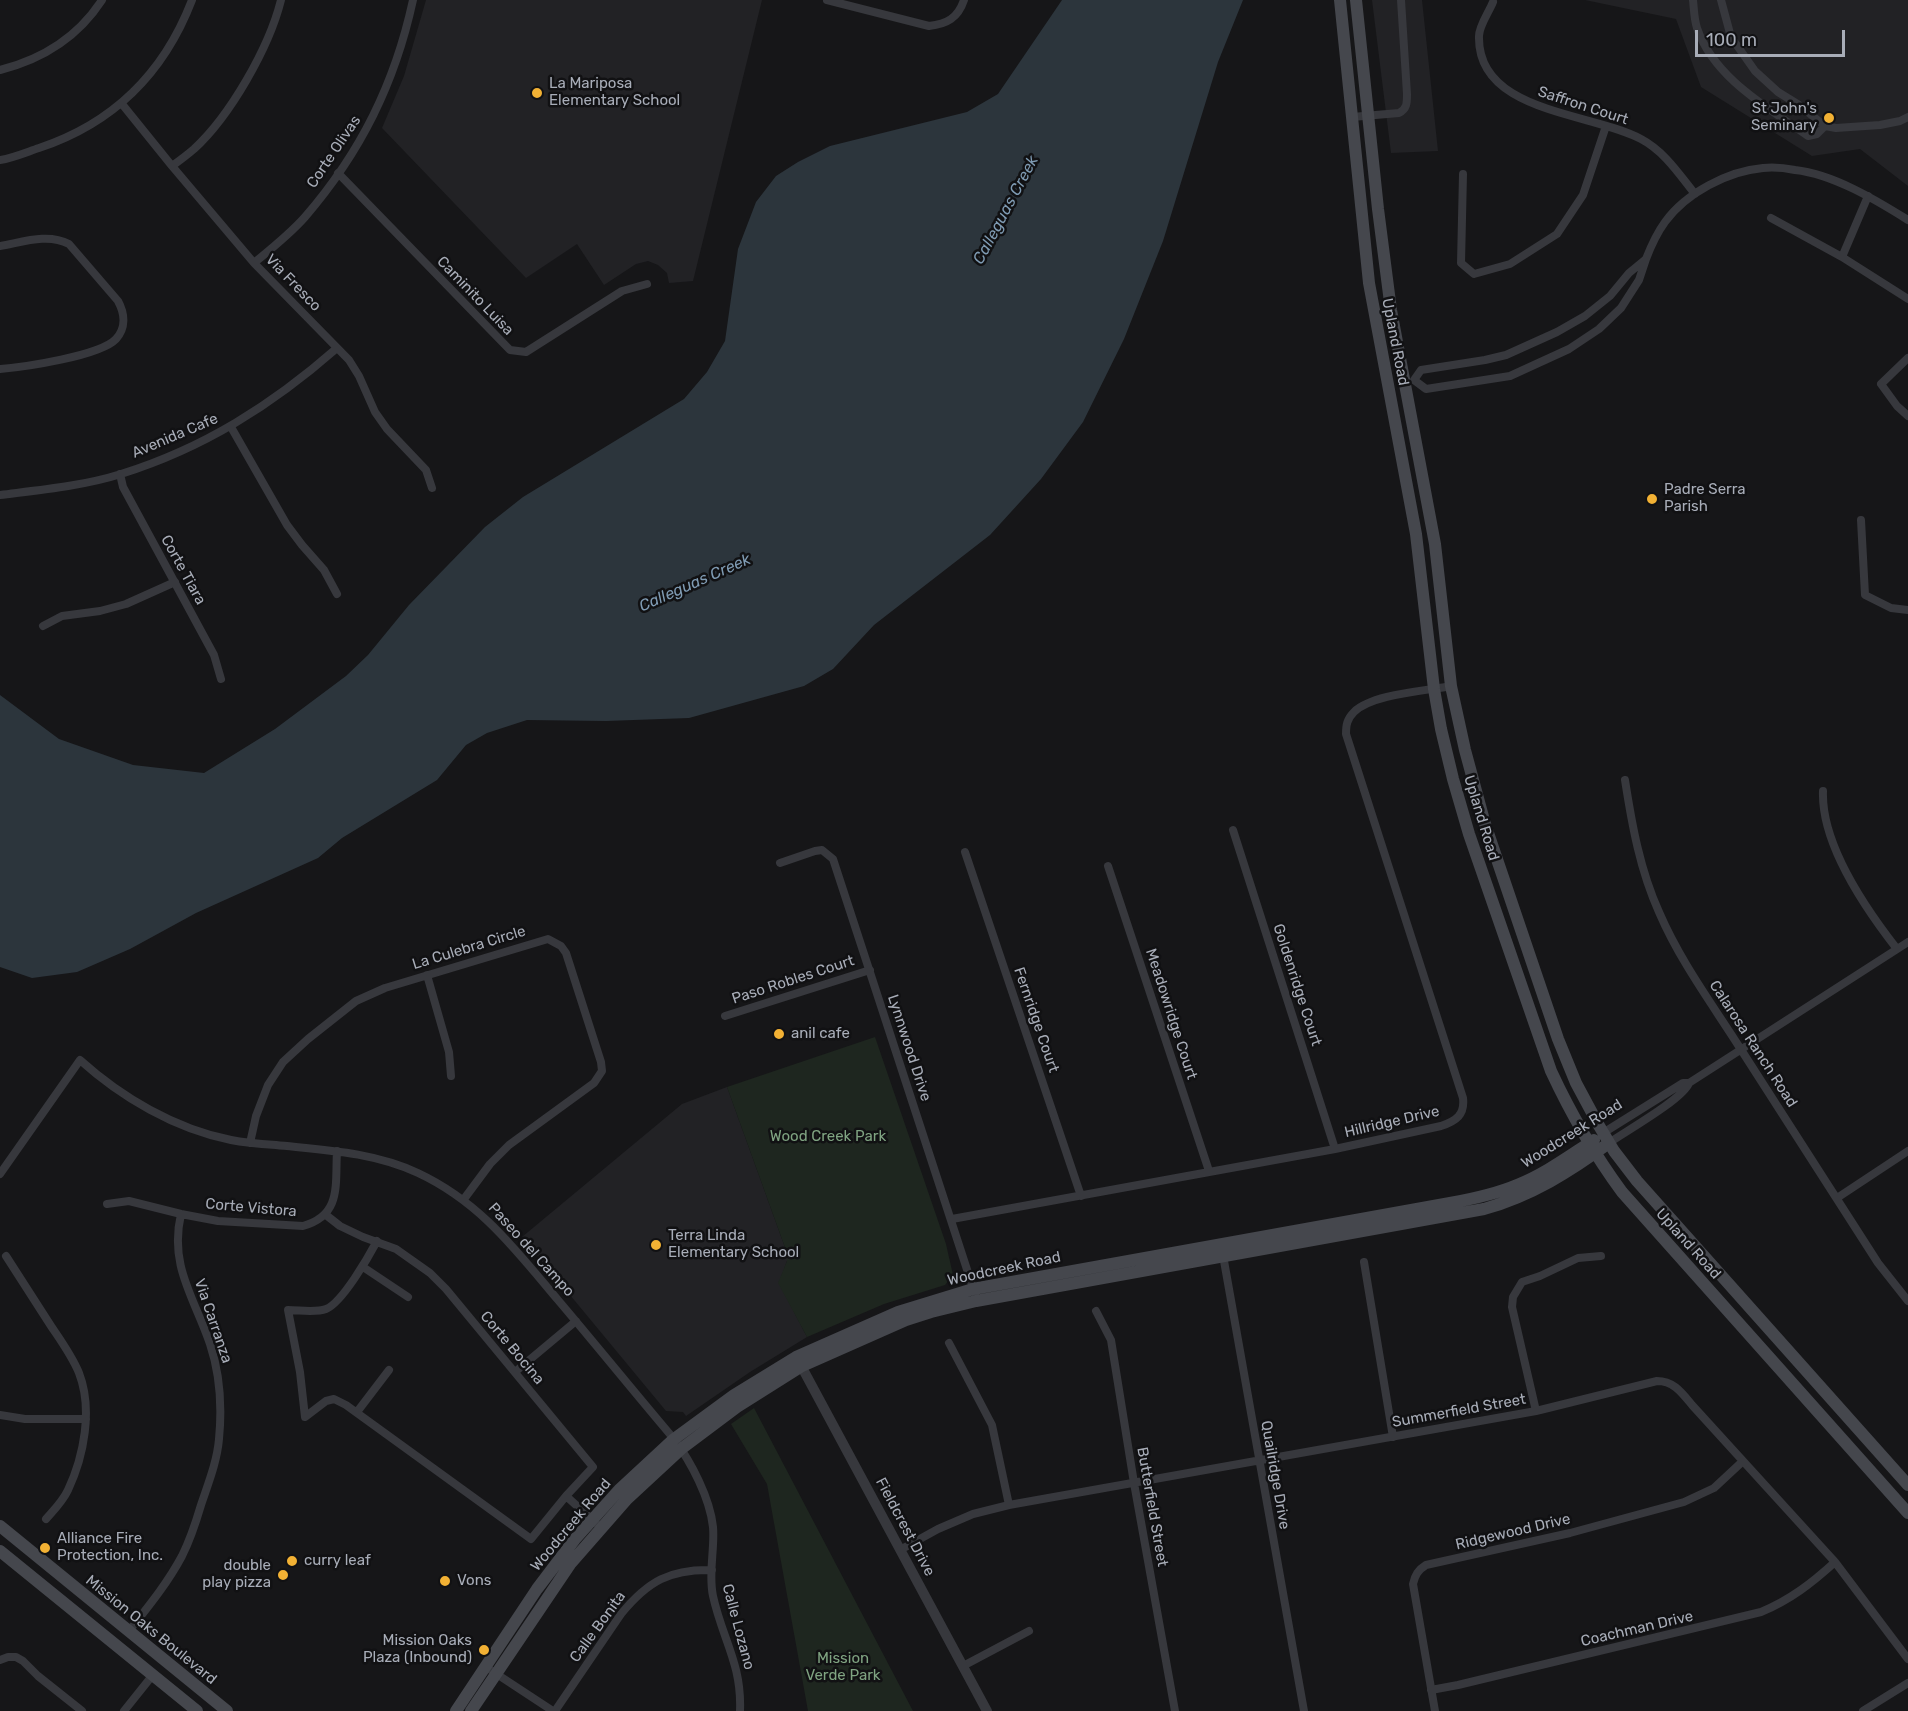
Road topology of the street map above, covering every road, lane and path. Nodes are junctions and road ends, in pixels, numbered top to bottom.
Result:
1 (102, 0) edge
2 (192, 0) edge
3 (281, 0) edge
4 (413, 0) edge
5 (827, 0) edge
6 (964, 0) edge
7 (1340, 0) edge
8 (1356, 0) edge
9 (1401, 0) edge
10 (1693, 0) edge
11 (1720, 0) edge
12 (1493, 3) dead end
13 (0, 70) edge
14 (122, 104) junction
15 (1369, 115) junction
16 (1352, 117) junction
17 (1908, 117) edge
18 (1606, 126) junction
19 (1825, 126) junction
20 (0, 160) edge
21 (172, 166) junction
22 (338, 173) junction
23 (1463, 174) dead end
24 (1695, 194) junction
25 (1868, 196) junction
26 (1771, 218) dead end
27 (1908, 220) edge
28 (0, 246) edge
29 (1842, 257) junction
30 (1646, 259) junction
31 (254, 263) junction
32 (648, 284) dead end
33 (1908, 299) edge
34 (337, 348) junction
35 (1908, 358) edge
36 (0, 369) edge
37 (1908, 416) edge
38 (231, 427) junction
39 (120, 474) junction
40 (432, 488) dead end
41 (0, 495) edge
42 (1861, 520) dead end
43 (175, 582) junction
44 (337, 594) dead end
45 (1908, 610) edge
46 (43, 626) dead end
47 (221, 679) dead end
48 (1451, 686) junction
49 (1434, 689) junction
50 (1625, 780) dead end
51 (1823, 791) dead end
52 (1233, 830) dead end
53 (965, 852) dead end
54 (780, 863) dead end
55 (1108, 866) dead end
56 (1908, 942) edge
57 (1897, 949) junction
58 (870, 970) junction
59 (427, 975) junction
60 (725, 1016) dead end
61 (1741, 1049) junction
62 (451, 1076) dead end
63 (1606, 1138) junction
64 (250, 1143) junction
65 (1592, 1148) junction
66 (1335, 1149) junction
67 (337, 1151) junction
68 (1908, 1151) edge
69 (1209, 1171) junction
70 (0, 1174) edge
71 (1081, 1196) junction
72 (1837, 1198) junction
73 (464, 1199) junction
74 (106, 1204) dead end
75 (181, 1214) junction
76 (326, 1215) junction
77 (952, 1219) junction
78 (378, 1241) junction
79 (1222, 1250) junction
80 (6, 1256) dead end
81 (1601, 1256) dead end
82 (1364, 1262) dead end
83 (363, 1267) junction
84 (975, 1295) junction
85 (408, 1297) dead end
86 (1908, 1300) edge
87 (1096, 1311) dead end
88 (576, 1321) junction
89 (949, 1344) dead end
90 (799, 1362) junction
91 (389, 1370) dead end
92 (515, 1372) junction
93 (1536, 1411) junction
94 (357, 1412) junction
95 (0, 1415) edge
96 (86, 1419) junction
97 (1393, 1437) junction
98 (678, 1444) junction
99 (1259, 1461) junction
100 (1743, 1461) junction
101 (1134, 1483) junction
102 (1908, 1485) edge
103 (566, 1496) junction
104 (1009, 1505) junction
105 (1908, 1513) edge
106 (46, 1519) dead end
107 (596, 1523) junction
108 (0, 1526) edge
109 (900, 1550) junction
110 (0, 1551) edge
111 (1835, 1562) junction
112 (712, 1570) junction
113 (129, 1631) junction
114 (1029, 1631) dead end
115 (4, 1659) edge
116 (1908, 1659) edge
117 (963, 1666) junction
118 (491, 1670) junction
119 (152, 1676) junction
120 (1908, 1683) edge
121 (1431, 1690) junction
122 (540, 1702) junction
123 (82, 1711) edge
124 (124, 1711) edge
125 (197, 1711) edge
126 (227, 1711) edge
127 (456, 1711) edge
128 (471, 1711) edge
129 (534, 1711) edge
130 (554, 1711) edge
131 (740, 1711) edge
132 (987, 1711) edge
133 (1175, 1711) edge
134 (1304, 1711) edge
135 (1435, 1711) edge
136 (1863, 1711) edge

1 - 13 street
2 - 14 street
3 - 21 street
4 - 22 street, Corte Olivas
5 - 6 street
7 - 16 main road, Upland Road
8 - 15 main road, Upland Road
9 - 15 street
10 - 19 street
11 - 19 street
12 - 18 street, Saffron Court
14 - 20 street
14 - 21 street, Via Fresco
15 - 16 street
15 - 48 main road, Upland Road
16 - 49 main road, Upland Road
17 - 19 street
18 - 23 street
18 - 24 street, Saffron Court
21 - 31 street, Via Fresco
22 - 31 street, Corte Olivas
22 - 32 street, Caminito Luisa
24 - 25 street
24 - 30 street
25 - 27 street
25 - 29 street
26 - 29 street
28 - 36 street
29 - 33 street
30 - 30 street
31 - 34 street, Via Fresco
34 - 38 street, Avenida Cafe
34 - 40 street, Via Fresco
35 - 37 street
38 - 39 street, Avenida Cafe
38 - 44 street
39 - 41 street, Avenida Cafe
39 - 43 street, Corte Tiara
42 - 45 street
43 - 46 street
43 - 47 street, Corte Tiara
48 - 49 street, Hillridge Drive
48 - 63 main road, Upland Road
49 - 65 main road, Upland Road
49 - 66 street, Hillridge Drive
50 - 61 street, Calarosa Ranch Road
51 - 57 street
52 - 66 street, Goldenridge Court
53 - 71 street, Fernridge Court
54 - 58 street, Lynnwood Drive
55 - 69 street, Meadowridge Court
56 - 57 street, Woodcreek Road
57 - 61 street, Woodcreek Road
58 - 60 street, Paso Robles Court
58 - 77 street, Lynnwood Drive
59 - 62 street
59 - 64 street, La Culebra Circle
59 - 73 street, La Culebra Circle
61 - 63 street, Woodcreek Road
61 - 72 street, Calarosa Ranch Road
63 - 65 main road, Woodcreek Road
63 - 102 main road, Upland Road
64 - 67 street, Paseo del Campo
64 - 70 street, Paseo del Campo
65 - 79 main road, Woodcreek Road
65 - 105 main road, Upland Road
66 - 69 street, Hillridge Drive
67 - 73 street, Paseo del Campo
67 - 76 street
68 - 72 street
69 - 71 street, Hillridge Drive
71 - 77 street, Hillridge Drive
72 - 86 street, Calarosa Ranch Road
73 - 88 street, Paseo del Campo
74 - 75 street, Corte Vistora
75 - 76 street, Corte Vistora
75 - 113 street, Via Carranza
76 - 78 street, Corte Bocina
77 - 84 street, Lynnwood Drive
78 - 83 street
78 - 92 street, Corte Bocina
79 - 84 main road, Woodcreek Road
79 - 99 street, Quailridge Drive
80 - 96 street
81 - 93 street
82 - 97 street
83 - 85 street
83 - 94 street
84 - 90 main road, Woodcreek Road
87 - 101 street, Butterfield Street
88 - 92 street
88 - 98 street, Paseo del Campo
89 - 104 street
90 - 98 main road, Woodcreek Road
90 - 109 street, Fieldcrest Drive
91 - 94 street
92 - 103 street, Corte Bocina
93 - 97 street, Summerfield Street
93 - 100 street, Summerfield Street
94 - 103 street
95 - 96 street
96 - 106 street
97 - 99 street, Summerfield Street
98 - 107 main road, Woodcreek Road
98 - 112 street, Calle Lozano
99 - 101 street, Summerfield Street
99 - 134 street, Quailridge Drive
100 - 111 street, Summerfield Street
100 - 121 street, Ridgewood Drive
101 - 104 street, Summerfield Street
101 - 133 street, Butterfield Street
103 - 107 street
104 - 109 street, Summerfield Street
107 - 118 main road, Woodcreek Road
108 - 113 main road, Mission Oaks Boulevard
109 - 117 street, Fieldcrest Drive
110 - 119 main road
111 - 116 street, Summerfield Street
111 - 121 street, Coachman Drive
112 - 130 street, Calle Bonita
112 - 131 street, Calle Lozano
113 - 126 main road, Mission Oaks Boulevard
114 - 117 street
115 - 123 street
117 - 132 street, Fieldcrest Drive
118 - 122 street
118 - 127 main road, Woodcreek Road
118 - 128 main road, Woodcreek Road
119 - 124 street
119 - 125 main road
120 - 136 street
121 - 135 street, Ridgewood Drive
122 - 129 street
122 - 130 street

